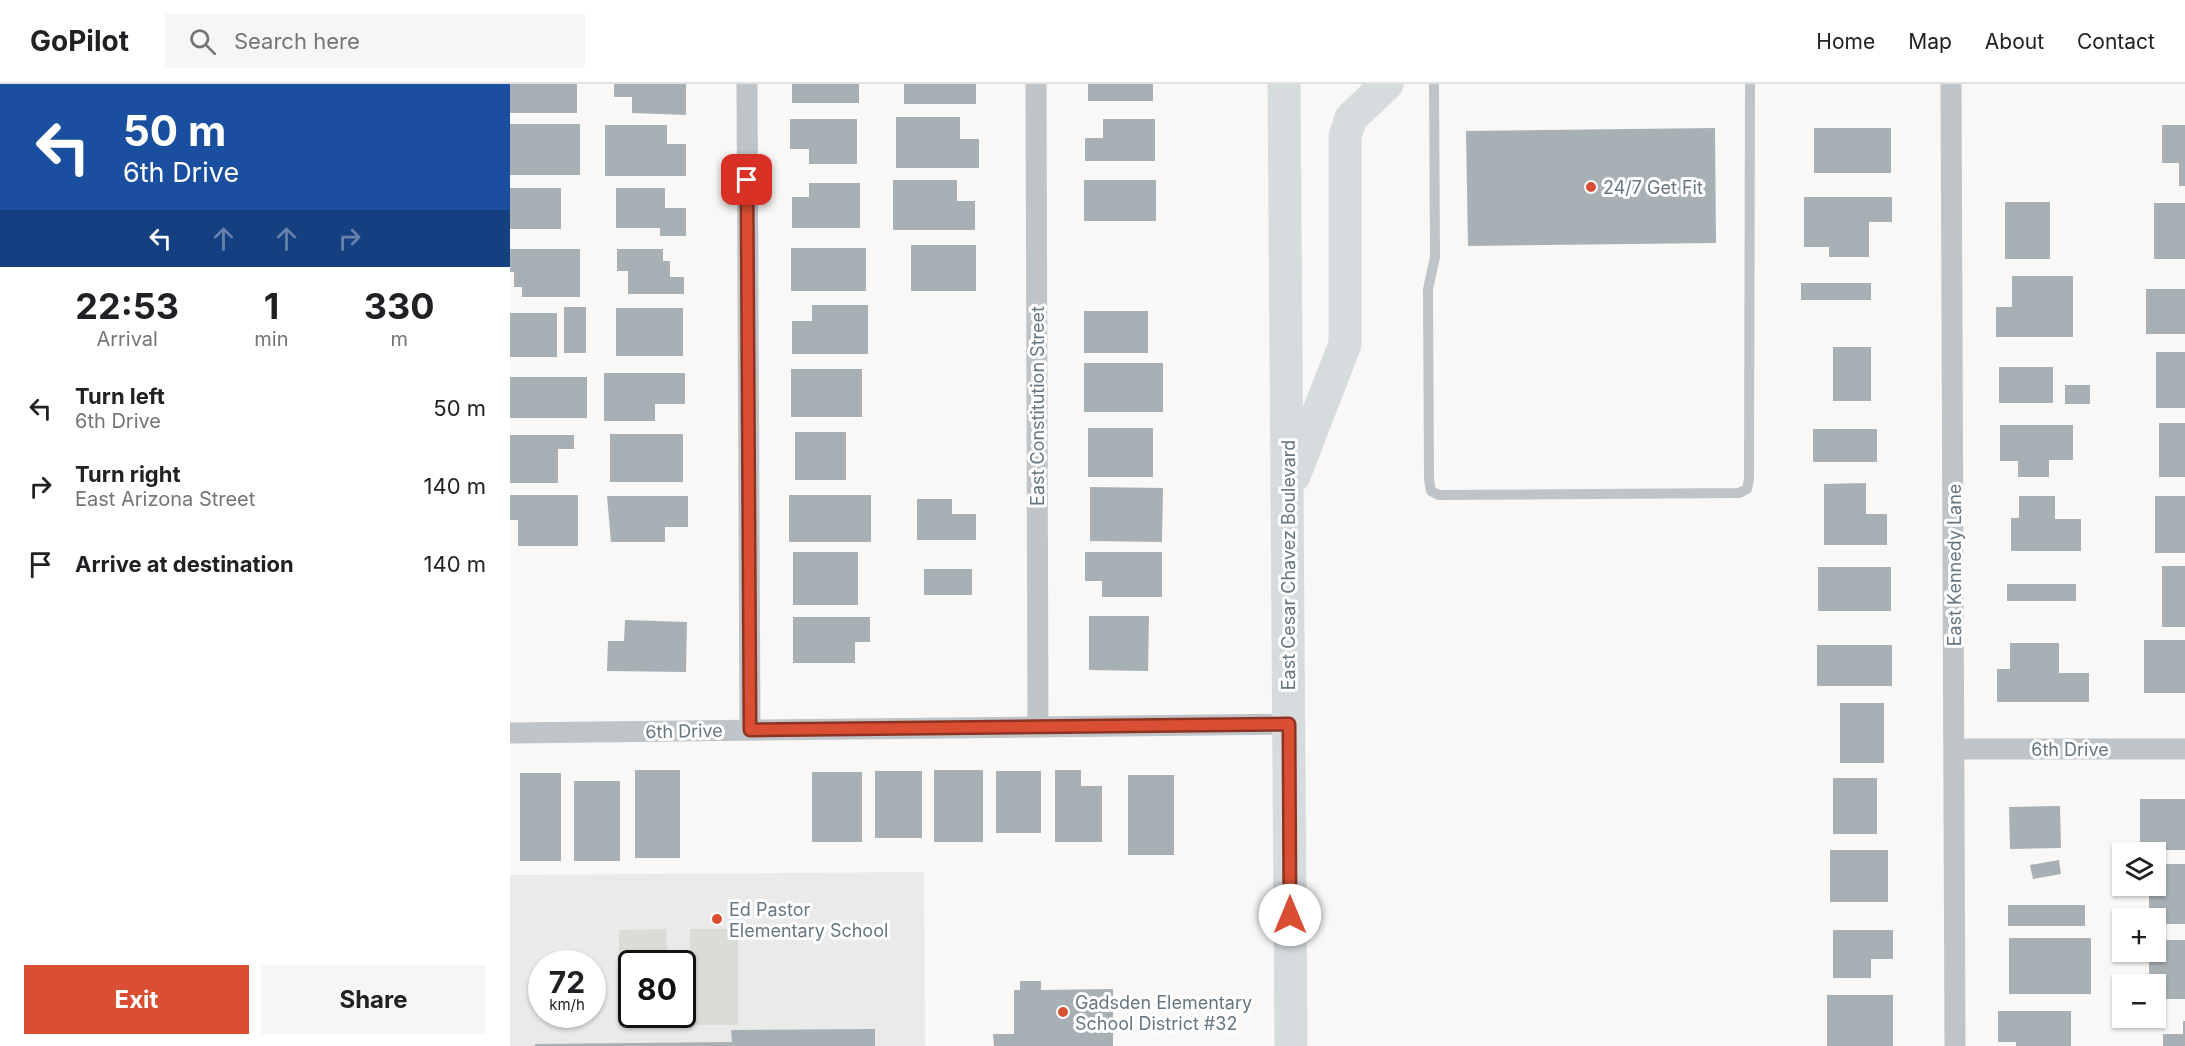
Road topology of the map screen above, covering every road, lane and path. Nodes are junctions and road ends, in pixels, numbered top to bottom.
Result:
1 (747, 84) edge
2 (1036, 84) edge
3 (1284, 84) edge
4 (1387, 84) edge
5 (1434, 84) edge
6 (1750, 84) edge
7 (1951, 84) edge
8 (1288, 492) junction
9 (1289, 724) junction
10 (1038, 727) junction
11 (750, 730) junction
12 (510, 733) edge
13 (1955, 749) junction
14 (2185, 749) edge
15 (1291, 1046) edge
16 (1955, 1046) edge

1 - 11 street
2 - 10 street, East Constitution Street
3 - 8 highway, East Cesar Chavez Boulevard
4 - 8 highway
5 - 6 lane
7 - 13 street, East Kennedy Lane
8 - 9 highway, East Cesar Chavez Boulevard
9 - 10 street, 6th Drive
9 - 15 highway, East Cesar Chavez Boulevard
10 - 11 street, 6th Drive
11 - 12 street, 6th Drive
13 - 14 street, 6th Drive
13 - 16 street, East Kennedy Lane

